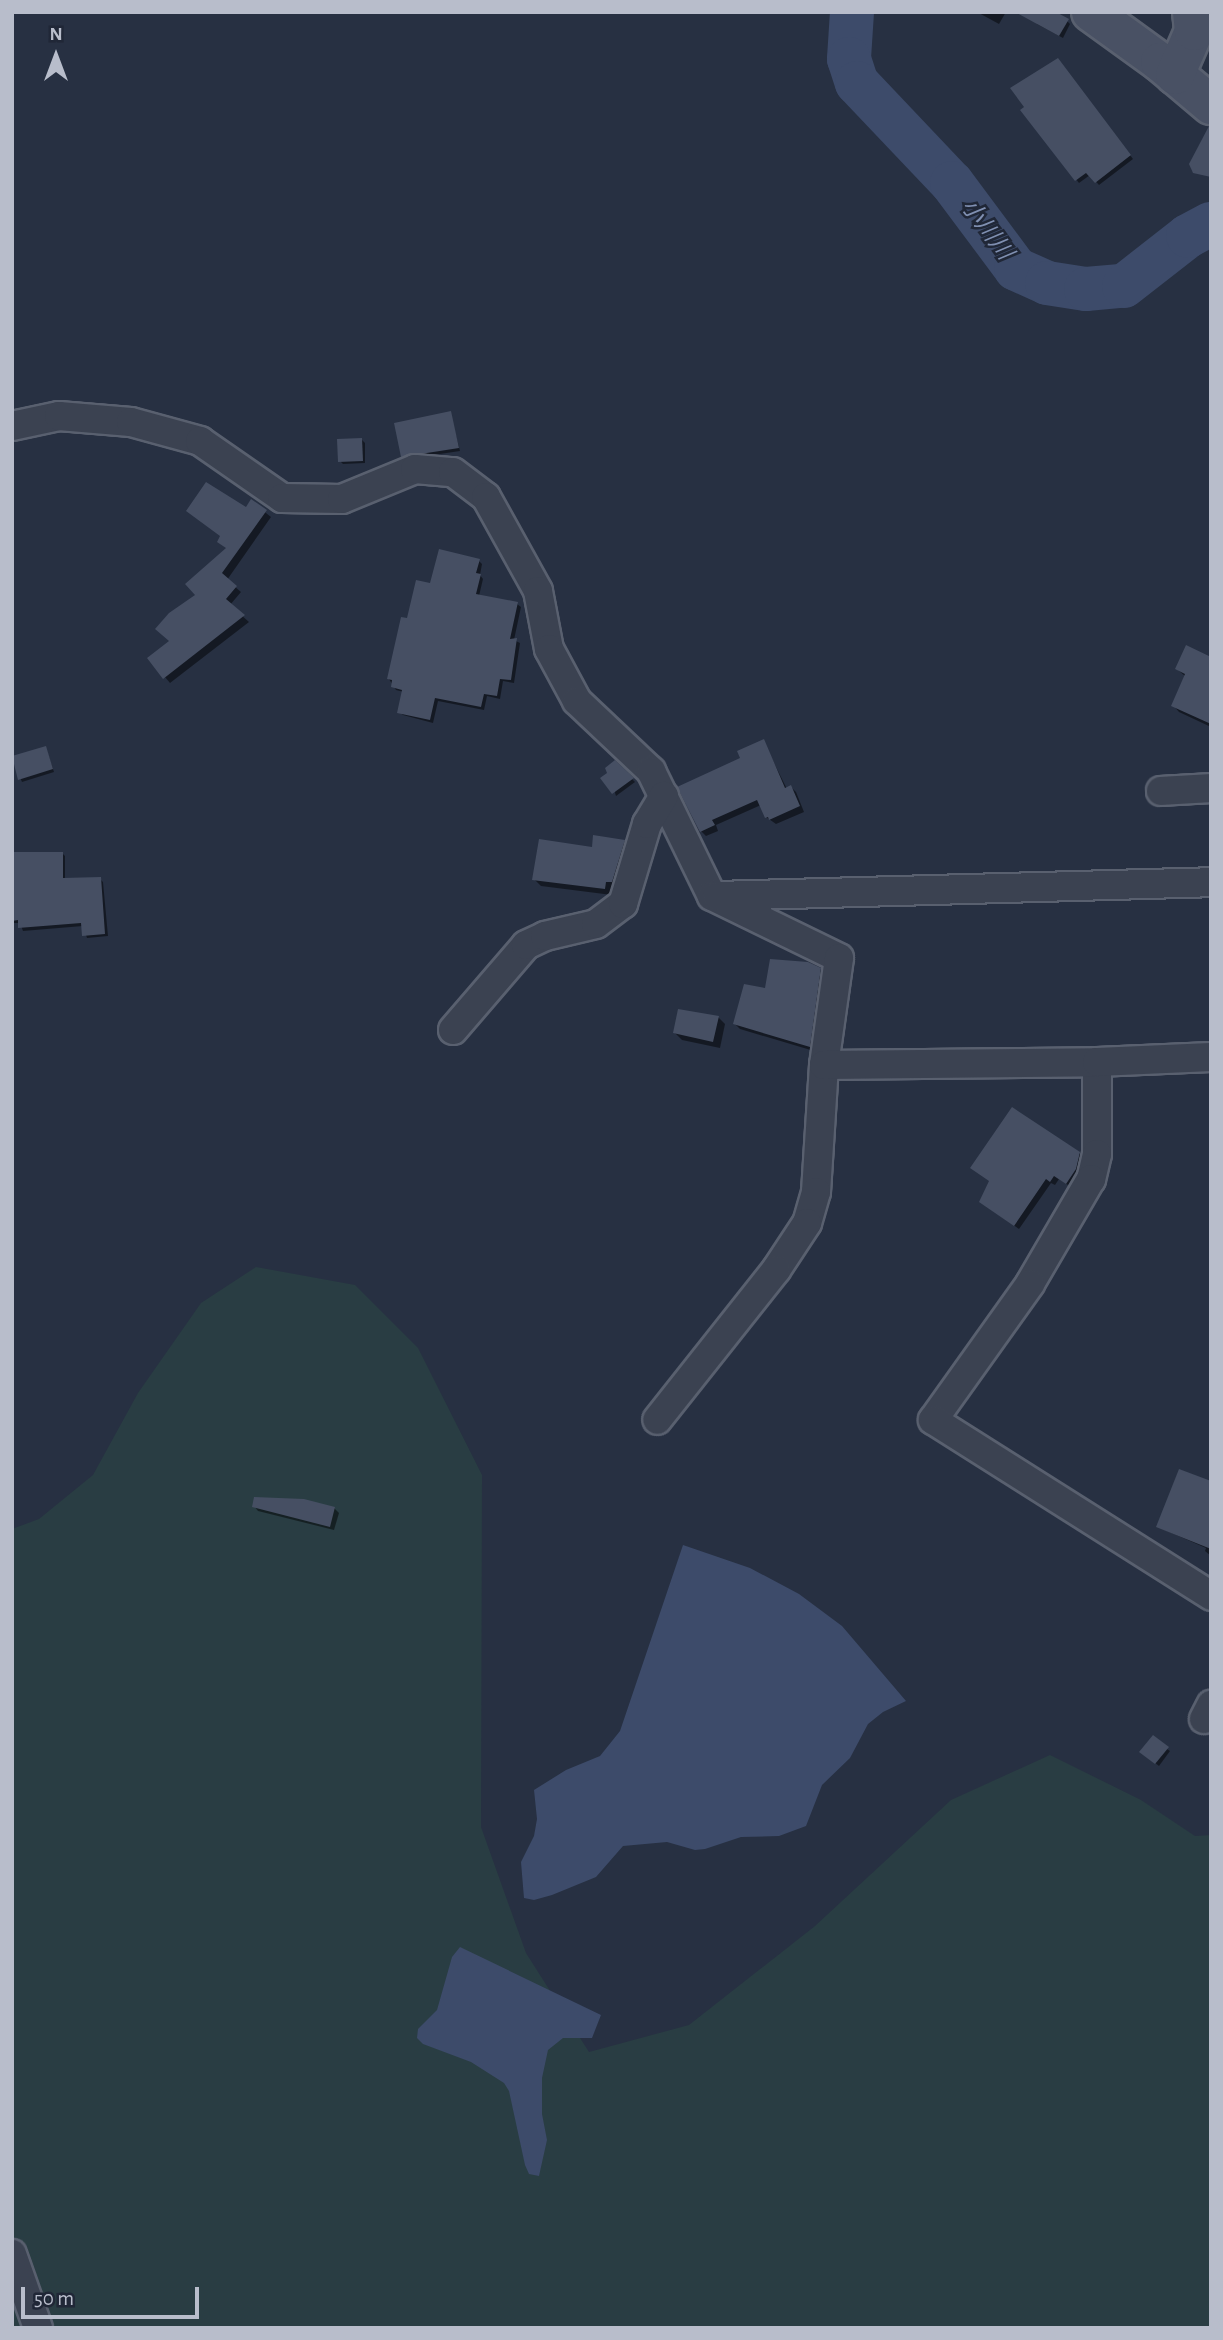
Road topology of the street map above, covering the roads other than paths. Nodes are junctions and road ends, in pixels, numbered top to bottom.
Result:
1 (1091, 12) edge
2 (1192, 12) edge
3 (1175, 75) junction
4 (1211, 106) edge
5 (12, 426) edge
6 (1211, 788) edge
7 (1161, 791) dead end
8 (664, 796) junction
9 (1211, 883) edge
10 (712, 896) junction
11 (453, 1030) dead end
12 (1211, 1057) edge
13 (1097, 1062) junction
14 (824, 1065) junction
15 (657, 1420) dead end
16 (1211, 1596) edge
17 (12, 2254) edge
18 (37, 2328) edge

1 - 3 main road
2 - 3 main road
3 - 4 main road
5 - 8 street
6 - 7 street
8 - 10 street
8 - 11 street
9 - 10 street
10 - 14 street
12 - 13 street
13 - 14 street
13 - 16 street
14 - 15 street
17 - 18 street

